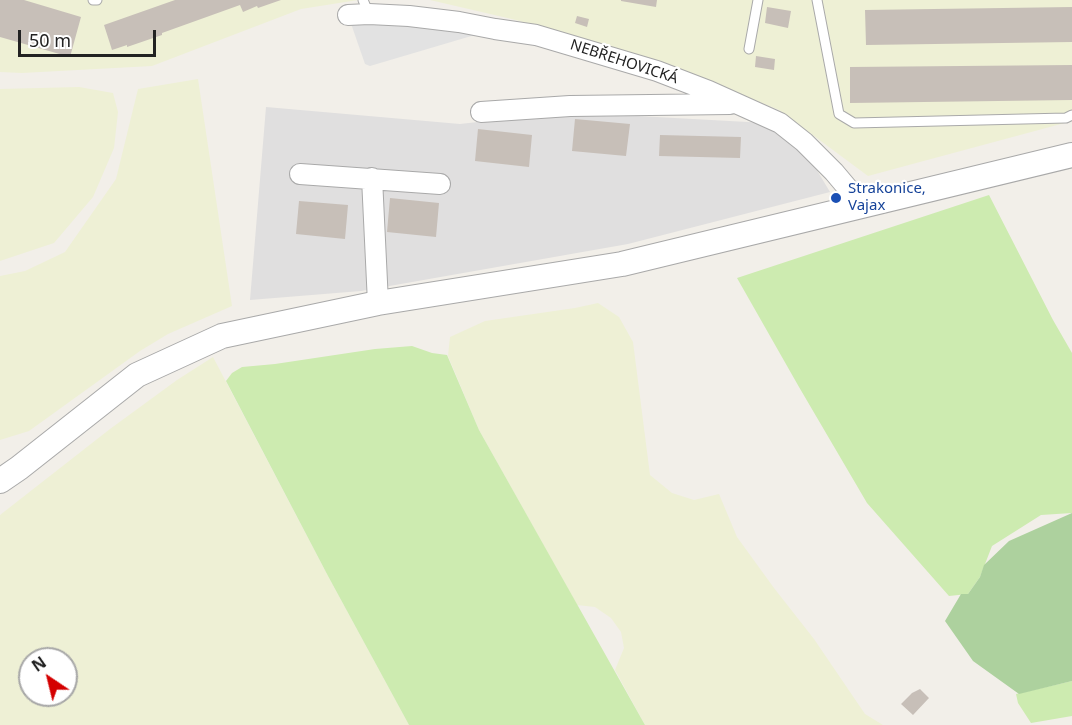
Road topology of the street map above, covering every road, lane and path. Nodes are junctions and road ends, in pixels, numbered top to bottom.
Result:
1 (758, 0) edge
2 (818, 0) edge
3 (366, 7) edge
4 (348, 15) dead end
5 (749, 49) dead end
6 (739, 104) junction
7 (481, 112) dead end
8 (1072, 115) edge
9 (1072, 155) edge
10 (300, 174) dead end
11 (372, 178) junction
12 (440, 184) dead end
13 (858, 206) junction
14 (378, 303) junction
15 (0, 481) edge

1 - 5 lane
2 - 8 lane
3 - 4 street, NEBŘEHOVICKÁ
3 - 6 street, NEBŘEHOVICKÁ
6 - 7 street
6 - 13 street, NEBŘEHOVICKÁ
9 - 13 street
10 - 11 street
11 - 12 street
11 - 14 street
13 - 14 street
14 - 15 street

